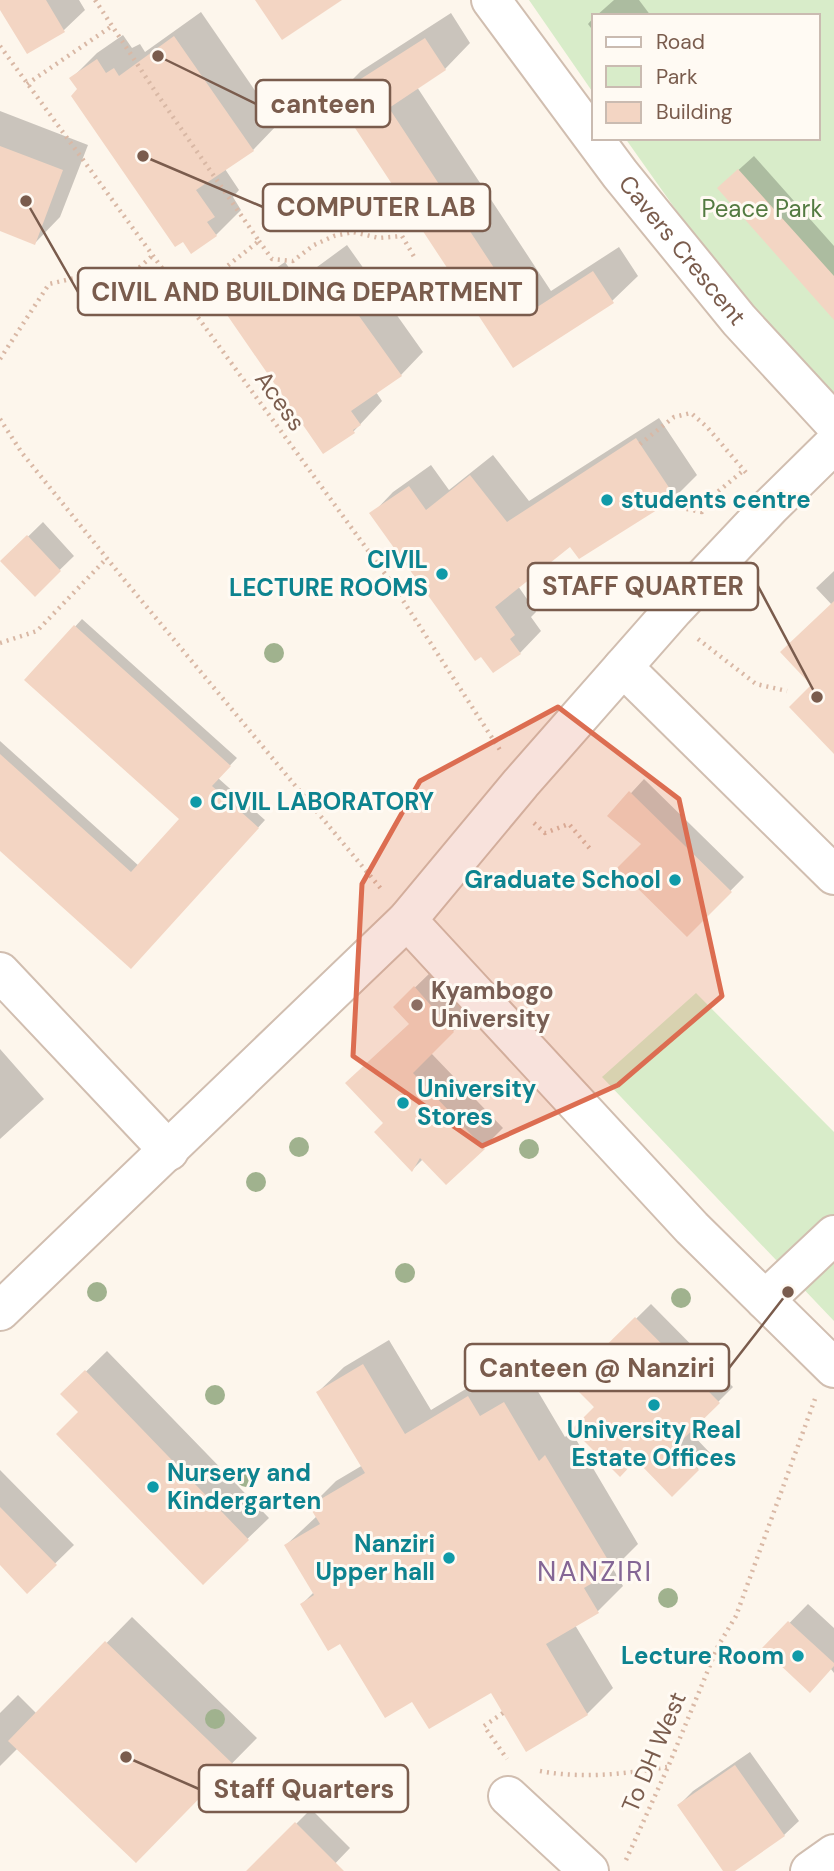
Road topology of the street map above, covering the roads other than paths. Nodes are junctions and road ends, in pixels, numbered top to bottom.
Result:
1 (491, 0) edge
2 (592, 136) edge
3 (595, 140) edge
4 (834, 423) edge
5 (834, 444) edge
6 (622, 667) junction
7 (834, 875) edge
8 (407, 920) junction
9 (0, 972) edge
10 (169, 1151) junction
11 (834, 1235) edge
12 (765, 1300) junction
13 (0, 1311) edge
14 (831, 1365) edge
15 (510, 1781) road end
16 (834, 1854) edge
17 (589, 1871) edge
18 (810, 1871) edge

1 - 2 street, Cavers Crescent
3 - 4 street, Cavers Crescent
5 - 6 street
6 - 7 street
6 - 8 street
8 - 10 street
8 - 12 street
9 - 10 street
10 - 13 street
11 - 12 street
12 - 14 street
15 - 17 street
16 - 18 street

